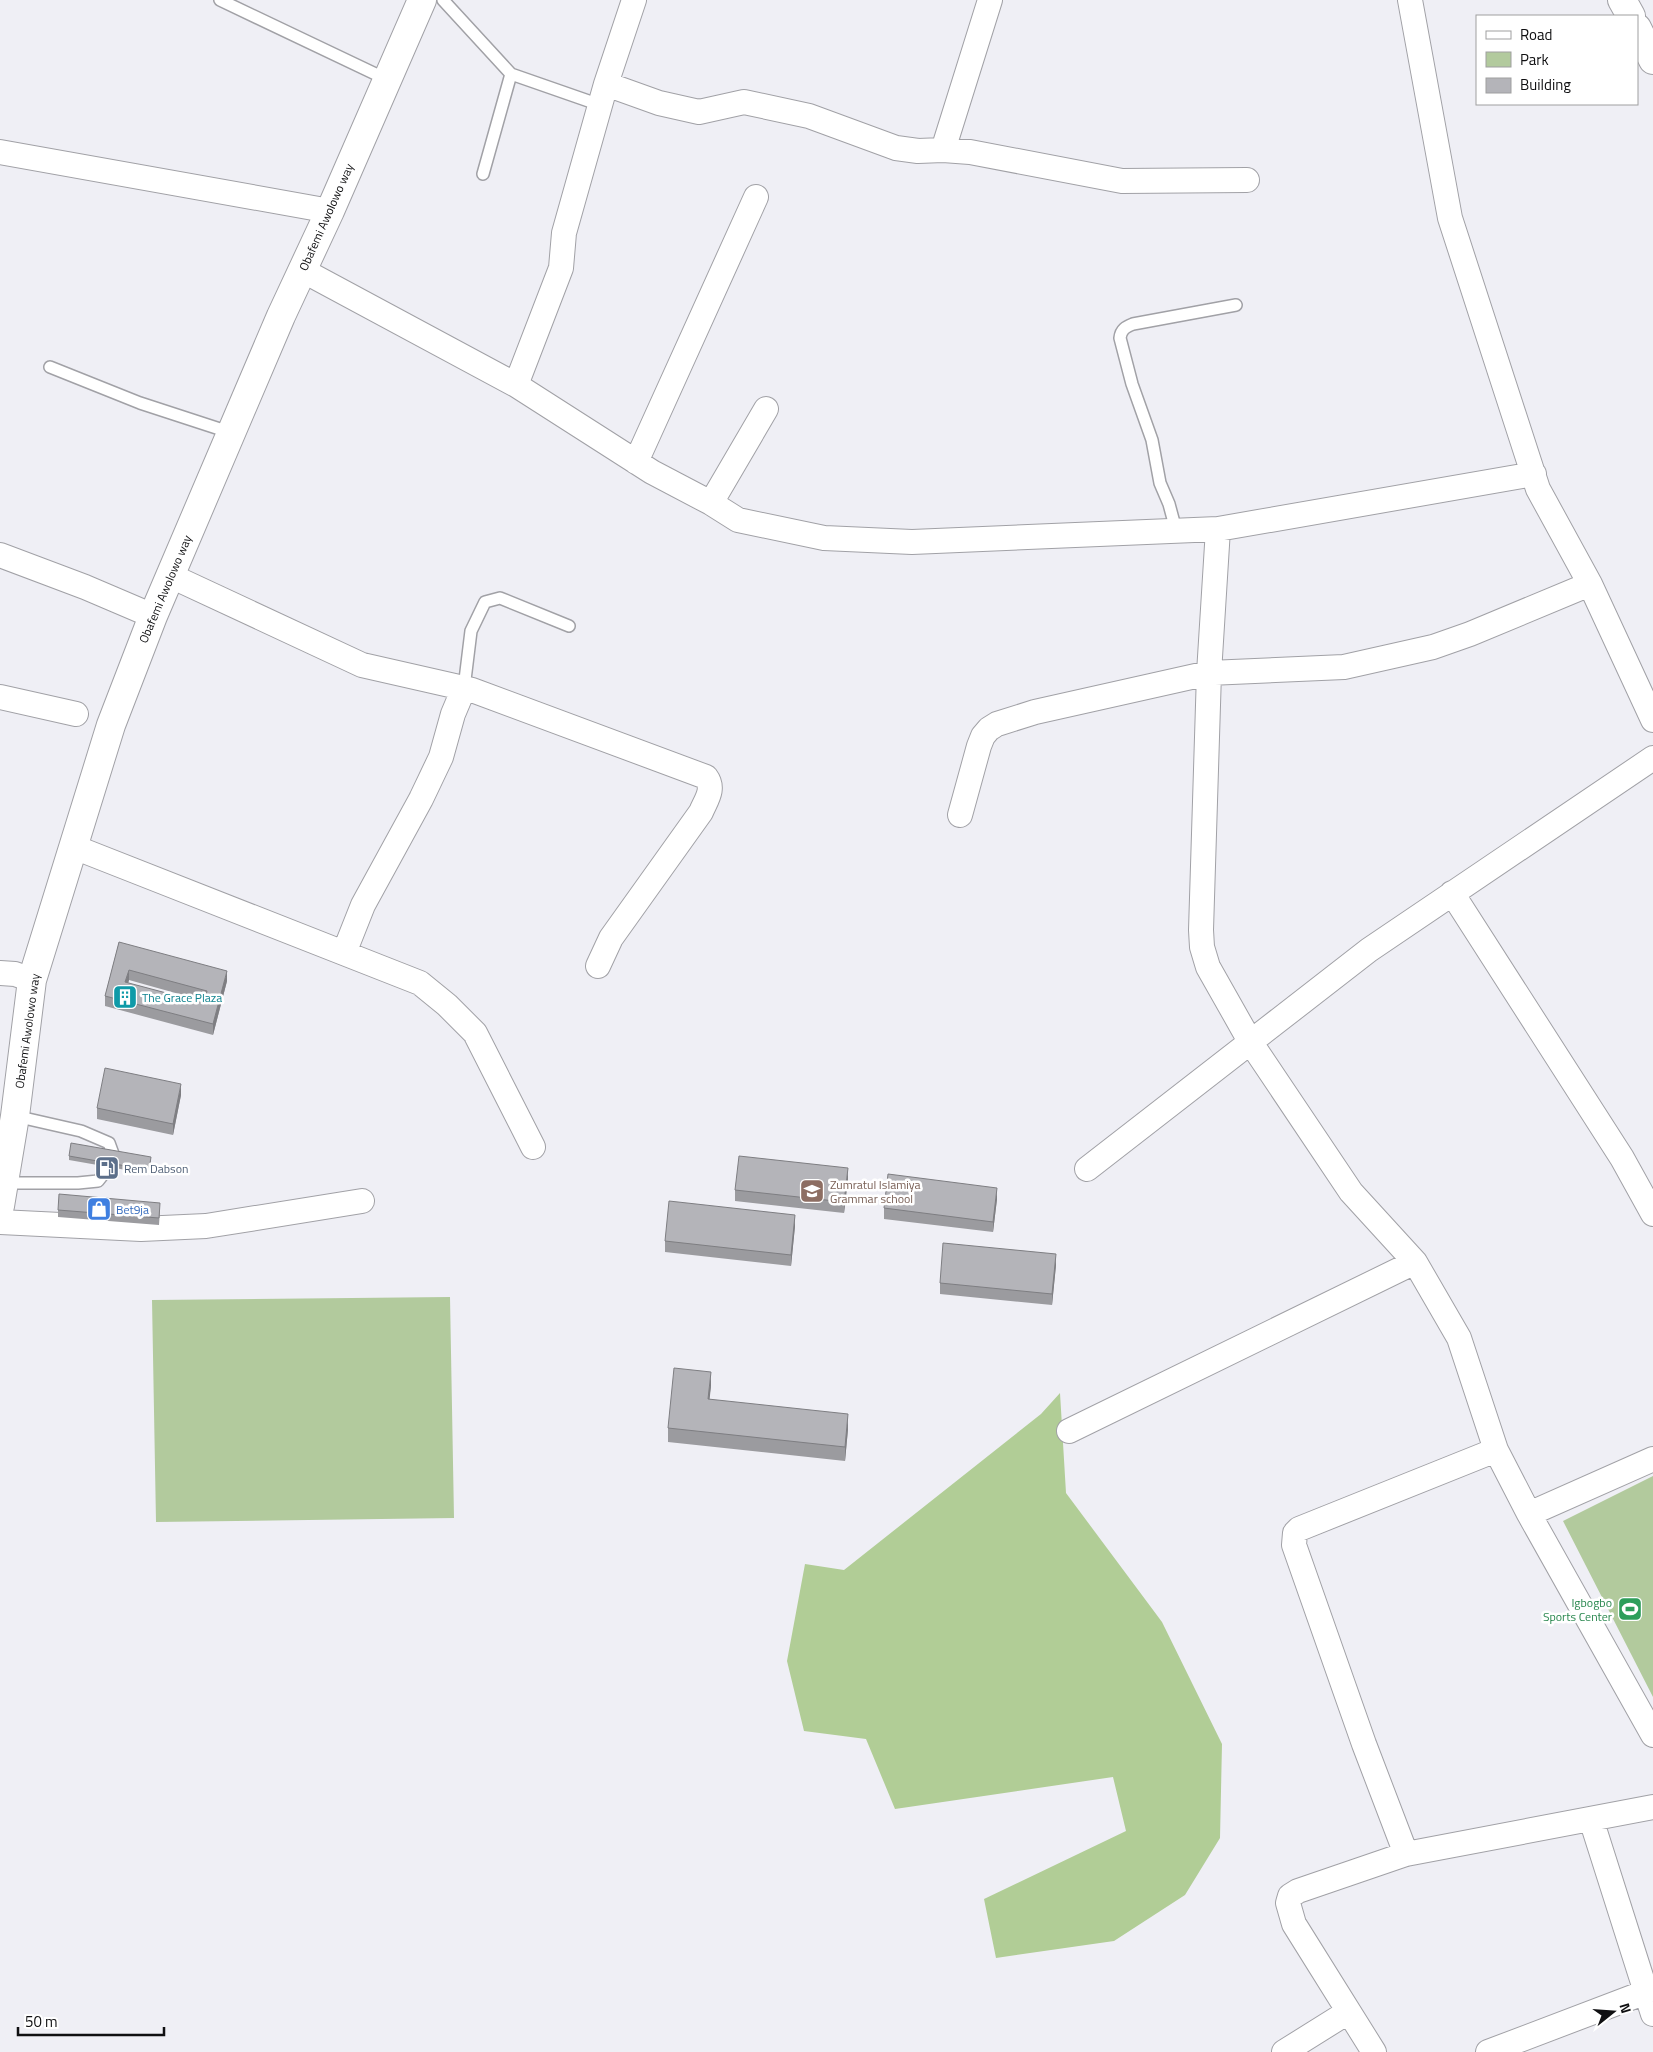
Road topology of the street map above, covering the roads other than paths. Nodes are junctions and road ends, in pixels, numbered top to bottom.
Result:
1 (220, 0) edge
2 (422, 0) edge
3 (443, 0) edge
4 (634, 0) edge
5 (990, 0) edge
6 (1410, 0) edge
7 (1622, 0) edge
8 (1630, 15) edge
9 (1638, 30) edge
10 (1653, 60) edge
11 (511, 74) junction
12 (386, 79) junction
13 (603, 95) junction
14 (943, 150) junction
15 (0, 152) edge
16 (483, 174) dead end
17 (1247, 180) dead end
18 (756, 197) dead end
19 (330, 211) junction
20 (302, 270) junction
21 (1236, 305) dead end
22 (50, 367) dead end
23 (516, 385) junction
24 (766, 409) dead end
25 (232, 433) junction
26 (636, 462) junction
27 (1534, 474) junction
28 (712, 503) junction
29 (1218, 528) junction
30 (1176, 530) junction
31 (0, 555) edge
32 (171, 576) junction
33 (1590, 584) junction
34 (153, 616) junction
35 (569, 626) dead end
36 (1209, 673) junction
37 (464, 688) junction
38 (0, 698) edge
39 (76, 714) dead end
40 (1653, 720) edge
41 (1653, 758) edge
42 (960, 815) dead end
43 (74, 847) junction
44 (1452, 893) junction
45 (344, 953) junction
46 (598, 966) dead end
47 (0, 973) edge
48 (32, 980) junction
49 (1251, 1043) junction
50 (15, 1116) junction
51 (533, 1147) dead end
52 (113, 1154) edge
53 (109, 1167) edge
54 (1087, 1169) dead end
55 (2, 1194) edge
56 (362, 1201) dead end
57 (1653, 1214) edge
58 (0, 1222) edge
59 (1415, 1262) junction
60 (1069, 1431) dead end
61 (1496, 1450) junction
62 (1653, 1459) edge
63 (1529, 1514) junction
64 (1653, 1735) edge
65 (1653, 1807) edge
66 (1591, 1819) junction
67 (1406, 1854) junction
68 (1646, 1992) junction
69 (1348, 2012) junction
70 (1653, 2014) edge
71 (1284, 2052) edge
72 (1374, 2052) edge
73 (1488, 2052) edge

1 - 12 lane
2 - 12 main road, Obafemi Awolowo way
3 - 11 lane
4 - 13 street
5 - 14 street
6 - 27 street
7 - 8 main road
9 - 10 main road
11 - 13 lane
11 - 16 lane
12 - 19 main road, Obafemi Awolowo way
13 - 14 street
13 - 23 street
14 - 17 street
15 - 19 street
18 - 26 street
19 - 20 main road, Obafemi Awolowo way
20 - 23 street
20 - 25 main road, Obafemi Awolowo way
21 - 30 lane
22 - 25 lane
23 - 26 street
24 - 28 street
25 - 32 main road, Obafemi Awolowo way
26 - 28 street
27 - 29 street
27 - 33 street
28 - 30 street
29 - 30 street
29 - 36 street
31 - 34 street
32 - 34 main road, Obafemi Awolowo way
32 - 37 street
33 - 36 street
33 - 40 street
34 - 43 main road, Obafemi Awolowo way
35 - 37 lane
36 - 42 street
36 - 49 street
37 - 45 street
37 - 46 street
38 - 39 street
41 - 44 street
43 - 45 street
43 - 48 main road, Obafemi Awolowo way
44 - 49 street
44 - 57 street
45 - 51 street
47 - 48 street
48 - 50 main road, Obafemi Awolowo way
49 - 54 street
49 - 59 street
50 - 52 lane
50 - 55 main road, Obafemi Awolowo way
53 - 55 lane
56 - 58 street
59 - 60 street
59 - 61 street
61 - 63 street
61 - 67 street
62 - 63 street
63 - 64 street
65 - 66 street
66 - 67 street
66 - 68 street
67 - 69 street
68 - 70 street
68 - 73 street
69 - 71 street
69 - 72 street

